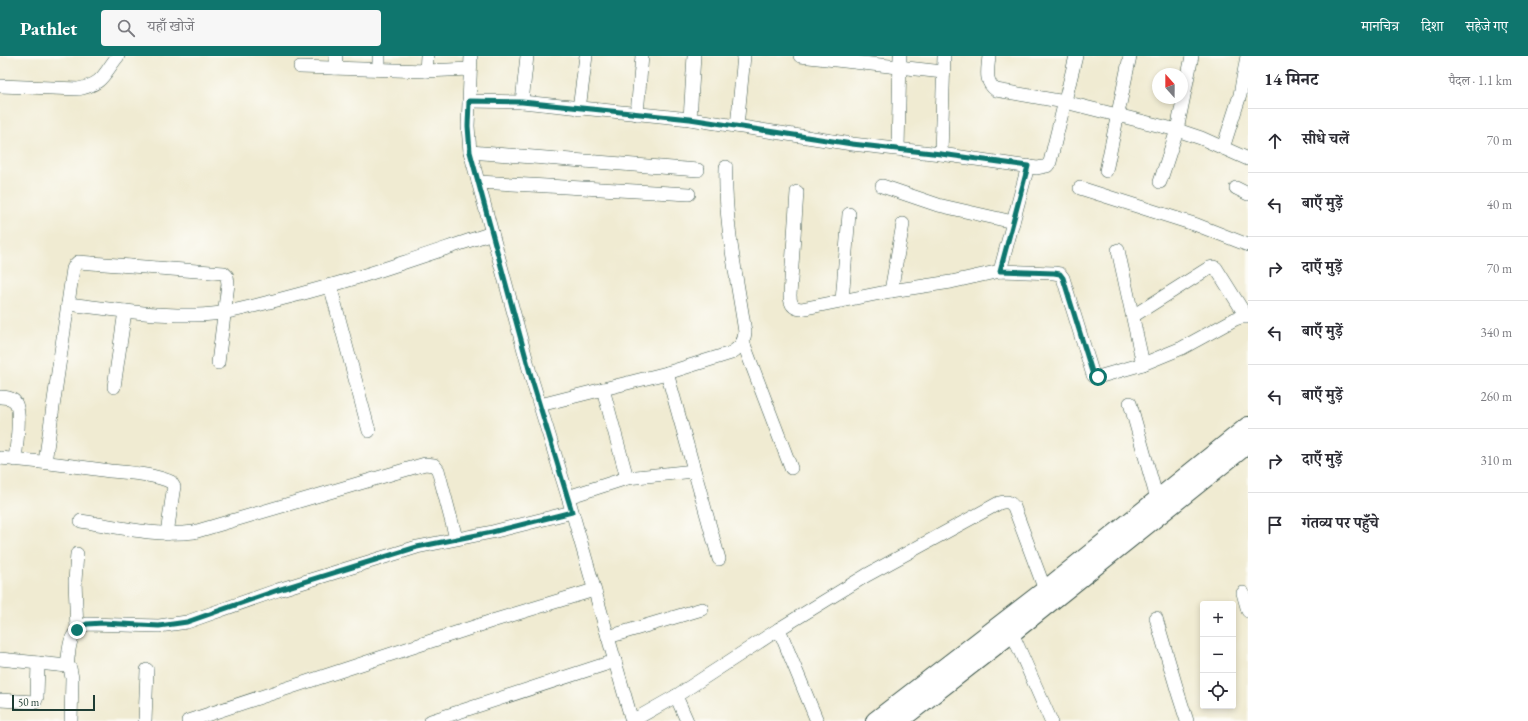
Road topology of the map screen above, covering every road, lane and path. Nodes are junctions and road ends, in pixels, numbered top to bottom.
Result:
1 (118, 56) edge
2 (380, 56) edge
3 (427, 56) edge
4 (471, 56) edge
5 (527, 56) edge
6 (586, 56) edge
7 (642, 56) edge
8 (694, 56) edge
9 (744, 56) edge
10 (800, 56) edge
11 (944, 56) edge
12 (990, 56) edge
13 (1076, 56) edge
14 (1130, 56) edge
15 (1192, 56) edge
16 (1247, 56) edge
17 (849, 59) edge
18 (335, 62) edge
19 (899, 62) edge
20 (300, 67) dead end
21 (470, 69) junction
22 (379, 70) junction
23 (426, 71) junction
24 (943, 72) junction
25 (0, 86) edge
26 (1244, 97) edge
27 (469, 101) junction
28 (522, 102) junction
29 (1065, 102) junction
30 (579, 108) junction
31 (637, 114) junction
32 (1118, 116) junction
33 (690, 119) junction
34 (737, 126) junction
35 (1177, 130) junction
36 (1223, 148) junction
37 (898, 149) junction
38 (470, 152) junction
39 (941, 154) junction
40 (1248, 159) edge
41 (1028, 166) junction
42 (726, 167) dead end
43 (698, 170) dead end
44 (1106, 171) dead end
45 (478, 182) junction
46 (1160, 182) dead end
47 (882, 186) dead end
48 (1080, 188) dead end
49 (1236, 188) dead end
50 (797, 192) dead end
51 (689, 194) dead end
52 (1248, 194) edge
53 (849, 214) dead end
54 (1013, 222) junction
55 (903, 224) dead end
56 (492, 233) junction
57 (1248, 245) edge
58 (1118, 250) dead end
59 (1000, 271) junction
60 (330, 285) junction
61 (891, 291) junction
62 (842, 301) junction
63 (68, 304) junction
64 (125, 311) junction
65 (224, 312) junction
66 (1133, 316) junction
67 (1247, 316) edge
68 (743, 342) junction
69 (218, 363) dead end
70 (1143, 364) junction
71 (666, 372) junction
72 (114, 387) dead end
73 (603, 389) junction
74 (0, 397) edge
75 (1130, 403) dead end
76 (540, 405) junction
77 (1248, 426) edge
78 (369, 431) dead end
79 (1245, 451) edge
80 (0, 458) edge
81 (15, 460) junction
82 (45, 462) junction
83 (791, 468) dead end
84 (694, 471) junction
85 (627, 478) junction
86 (568, 497) junction
87 (1157, 499) junction
88 (572, 512) junction
89 (82, 521) dead end
90 (167, 534) junction
91 (456, 538) junction
92 (77, 554) dead end
93 (719, 559) dead end
94 (594, 590) junction
95 (1045, 590) junction
96 (1243, 593) dead end
97 (702, 609) dead end
98 (1248, 611) edge
99 (1156, 618) dead end
100 (779, 629) junction
101 (77, 630) junction
102 (1012, 633) junction
103 (608, 637) junction
104 (0, 659) edge
105 (615, 661) junction
106 (38, 663) junction
107 (67, 666) junction
108 (147, 670) dead end
109 (676, 696) junction
110 (0, 700) edge
111 (71, 721) edge
112 (145, 721) edge
113 (188, 721) edge
114 (430, 721) edge
115 (687, 721) edge
116 (817, 721) edge
117 (876, 721) edge
118 (899, 721) edge
119 (1051, 721) edge
120 (1187, 721) edge

1 - 25 street
2 - 22 street
3 - 23 street
4 - 21 street
5 - 28 street
6 - 30 street
7 - 31 street
8 - 33 street
9 - 34 street
10 - 17 street
11 - 24 street
12 - 29 street
13 - 29 street
14 - 32 street
15 - 35 street
16 - 26 street
17 - 19 street
18 - 20 street
18 - 22 street
19 - 24 street
19 - 37 street
21 - 23 street
21 - 27 street
22 - 23 street
24 - 39 street
26 - 36 street
27 - 28 street
27 - 38 street
28 - 30 street
29 - 32 street
29 - 41 street
30 - 31 street
31 - 33 street
32 - 35 street
32 - 44 street
33 - 34 street
34 - 37 street
35 - 36 street
35 - 46 street
36 - 40 street
37 - 39 street
38 - 43 street
38 - 45 street
39 - 41 street
41 - 54 street
42 - 68 street
45 - 51 street
45 - 56 street
47 - 54 street
48 - 57 street
49 - 52 street
50 - 62 street
53 - 62 street
54 - 59 street
55 - 61 street
56 - 60 street
56 - 76 street
58 - 66 street
59 - 61 street
59 - 70 street
60 - 65 street
60 - 78 street
61 - 62 street
63 - 64 street
63 - 65 street
63 - 82 street
64 - 65 street
64 - 72 street
65 - 69 street
66 - 67 street
66 - 70 street
67 - 70 street
68 - 71 street
68 - 83 street
71 - 73 street
71 - 84 street
73 - 76 street
73 - 85 street
74 - 81 street
75 - 87 street
76 - 86 street
77 - 87 main road
79 - 102 main road
80 - 81 street
81 - 82 street
82 - 90 street
84 - 85 street
84 - 93 street
85 - 86 street
86 - 88 street
87 - 95 main road
88 - 91 street
88 - 94 street
89 - 90 street
90 - 91 street
91 - 101 street
92 - 101 street
94 - 103 street
94 - 113 street
95 - 100 street
95 - 117 main road
96 - 98 street
97 - 103 street
99 - 120 street
100 - 109 street
100 - 116 street
101 - 107 street
102 - 118 main road
102 - 119 street
103 - 105 street
104 - 106 street
105 - 109 street
105 - 114 street
106 - 107 street
106 - 110 street
107 - 111 street
108 - 112 street
109 - 115 street

